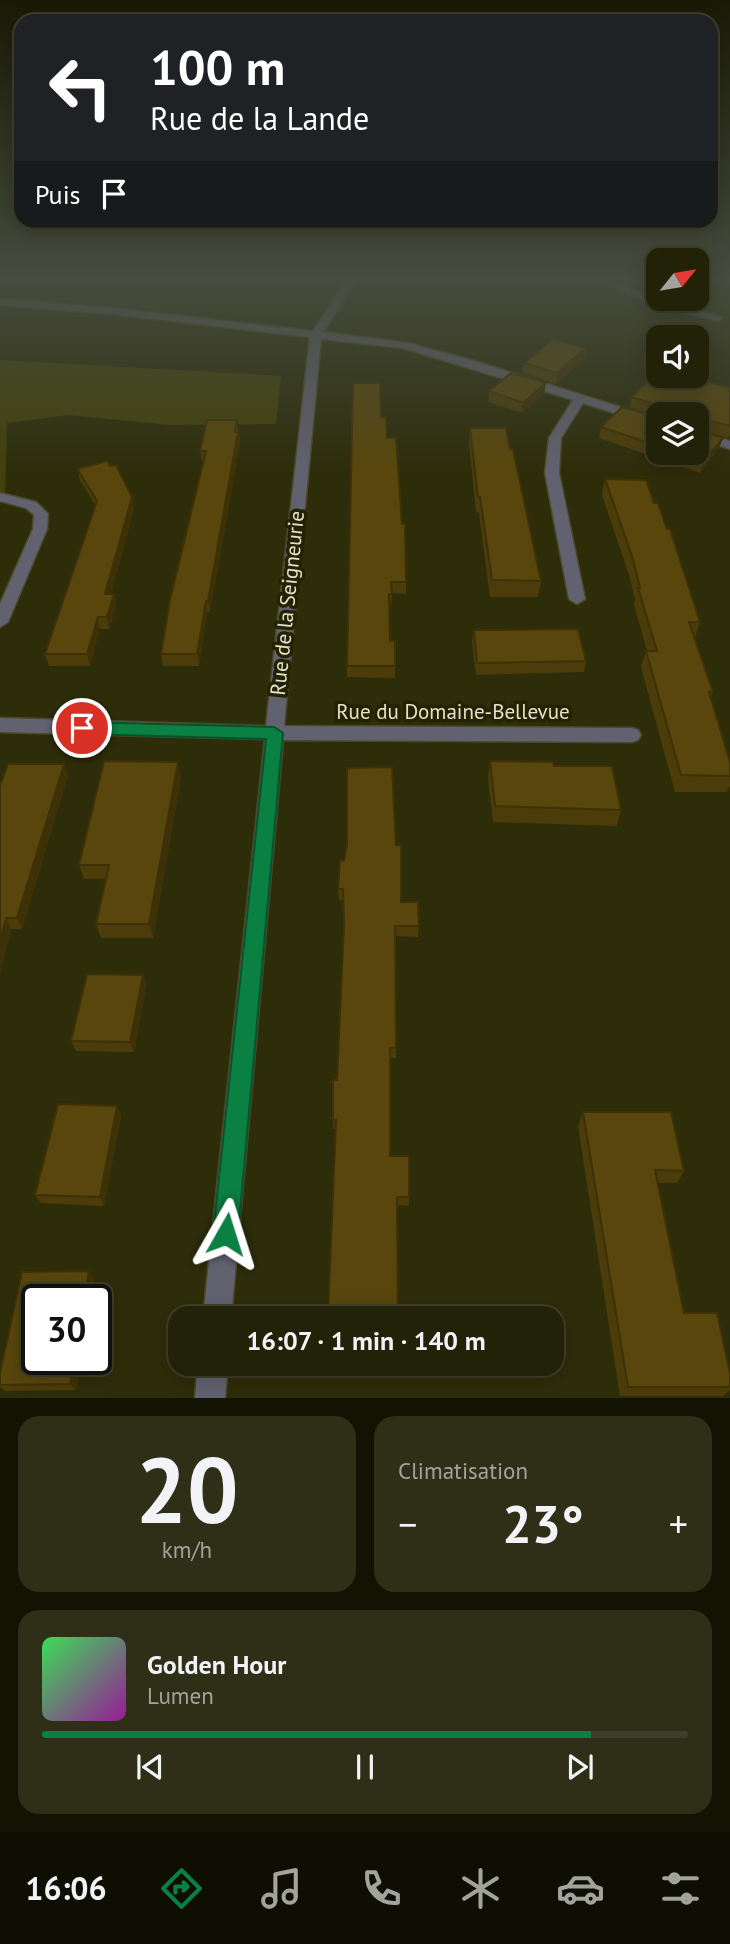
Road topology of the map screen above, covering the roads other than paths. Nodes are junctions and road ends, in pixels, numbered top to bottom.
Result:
1 (315, 342) edge
2 (377, 342) edge
3 (579, 399) junction
4 (646, 419) edge
5 (709, 438) edge
6 (730, 444) edge
7 (0, 497) edge
8 (577, 599) dead end
9 (0, 622) edge
10 (0, 725) edge
11 (274, 733) junction
12 (632, 735) dead end
13 (219, 1306) edge
14 (212, 1376) edge
15 (210, 1398) edge

1 - 11 street, Rue de la Seigneurie
2 - 3 street
3 - 4 street
3 - 8 street
5 - 6 street
7 - 9 street
10 - 11 street, Rue du Domaine-Bellevue
11 - 12 street, Rue du Domaine-Bellevue
11 - 13 street, Rue de la Seigneurie
14 - 15 street

